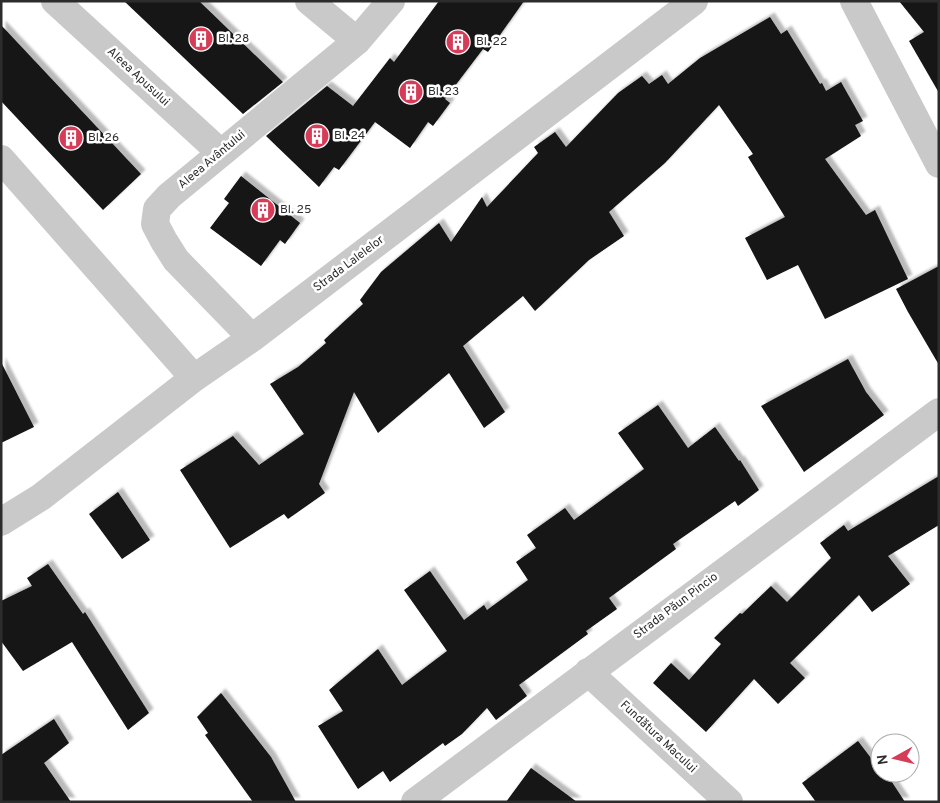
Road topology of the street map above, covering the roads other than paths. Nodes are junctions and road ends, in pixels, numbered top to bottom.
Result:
1 (55, 1) edge
2 (310, 1) edge
3 (391, 1) edge
4 (694, 1) edge
5 (854, 1) edge
6 (357, 41) junction
7 (221, 154) junction
8 (1, 159) edge
9 (939, 164) edge
10 (252, 338) junction
11 (194, 378) junction
12 (939, 412) edge
13 (1, 522) edge
14 (588, 672) junction
15 (414, 802) edge
16 (729, 802) edge

1 - 7 street, Aleea Apusului
2 - 6 street
3 - 6 street, Aleea Avântului
4 - 10 street, Strada Lalelelor
5 - 9 street
6 - 7 street, Aleea Avântului
7 - 10 street, Aleea Avântului
8 - 11 street
10 - 11 street, Strada Lalelelor
11 - 13 street, Strada Lalelelor
12 - 14 street, Strada Păun Pincio
14 - 15 street, Strada Păun Pincio
14 - 16 street, Fundătura Macului

